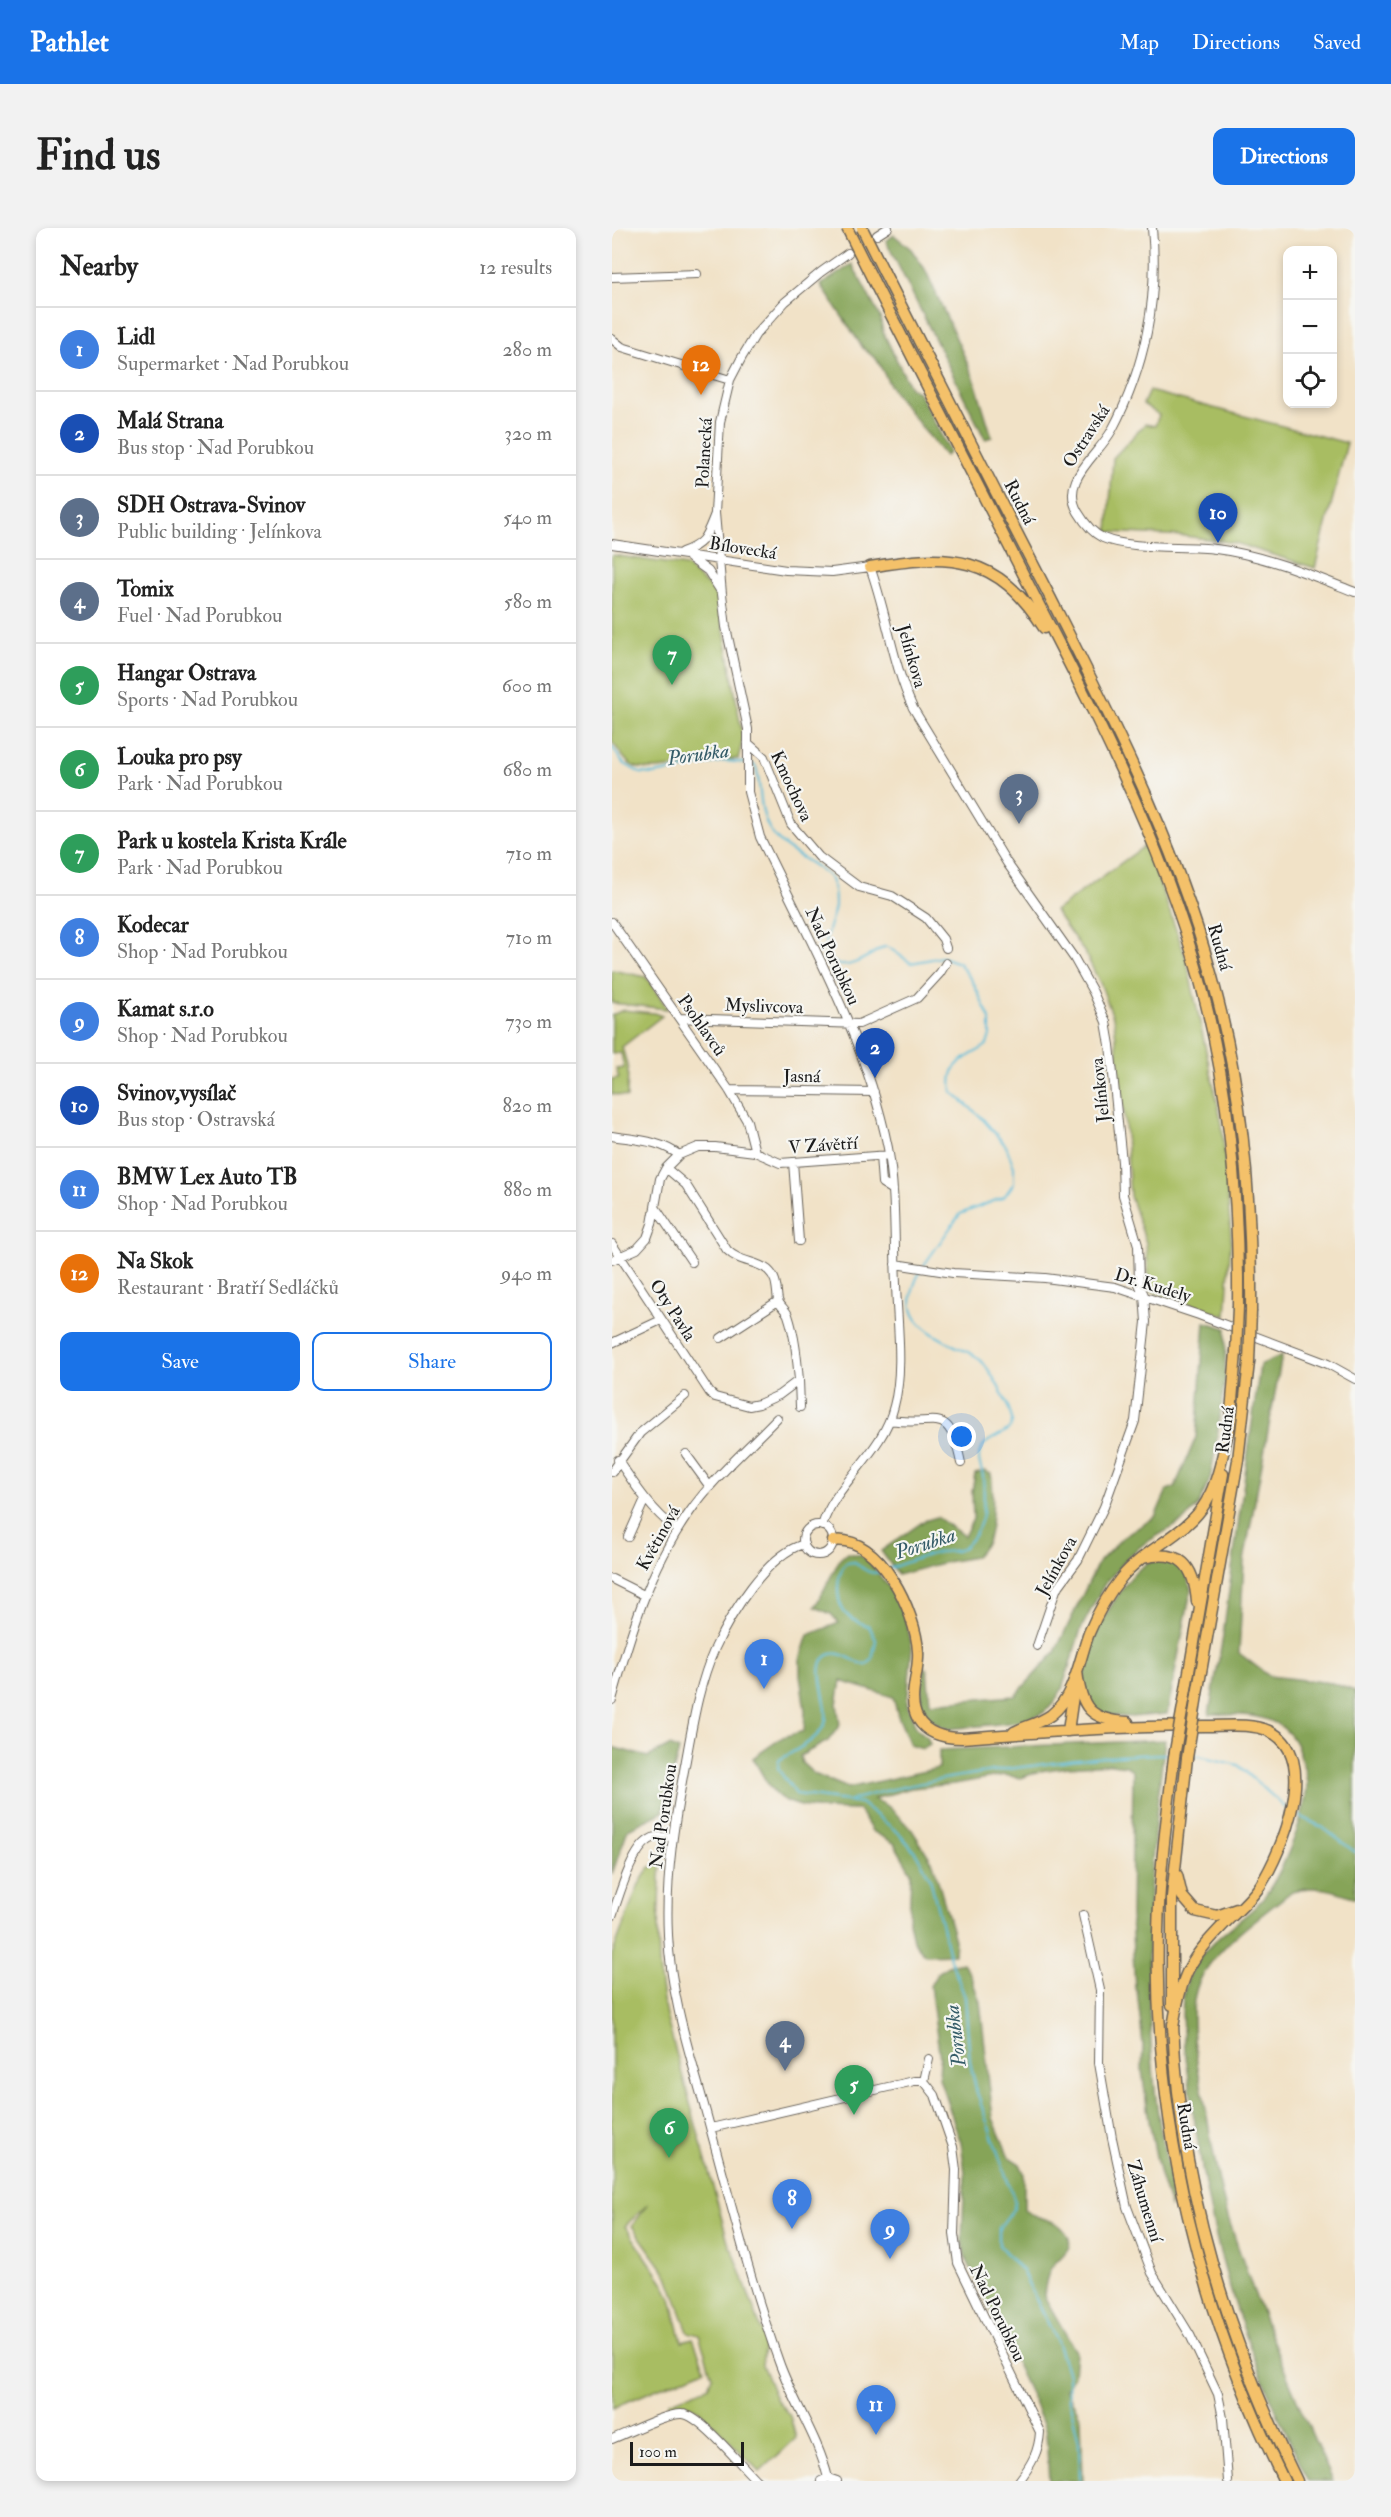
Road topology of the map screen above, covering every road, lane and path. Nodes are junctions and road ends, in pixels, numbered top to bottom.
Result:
1 (847, 228) edge
2 (862, 228) edge
3 (888, 228) edge
4 (1152, 228) edge
5 (877, 235) dead end
6 (849, 253) dead end
7 (697, 274) dead end
8 (612, 277) edge
9 (612, 339) edge
10 (730, 380) junction
11 (715, 513) junction
12 (612, 544) edge
13 (680, 553) junction
14 (719, 561) junction
15 (870, 567) junction
16 (1355, 592) edge
17 (722, 594) junction
18 (1059, 643) junction
19 (748, 743) junction
20 (612, 922) edge
21 (946, 948) dead end
22 (946, 963) dead end
23 (679, 1018) junction
24 (848, 1024) junction
25 (729, 1090) junction
26 (874, 1092) junction
27 (612, 1136) edge
28 (755, 1152) junction
29 (679, 1155) junction
30 (889, 1155) junction
31 (880, 1156) junction
32 (793, 1162) junction
33 (666, 1168) junction
34 (893, 1190) junction
35 (655, 1207) junction
36 (799, 1242) dead end
37 (612, 1244) edge
38 (621, 1257) junction
39 (612, 1260) edge
40 (692, 1262) dead end
41 (895, 1264) junction
42 (1144, 1295) junction
43 (778, 1301) junction
44 (661, 1320) junction
45 (721, 1338) dead end
46 (612, 1343) edge
47 (1355, 1378) edge
48 (799, 1380) junction
49 (686, 1396) dead end
50 (800, 1407) dead end
51 (777, 1418) dead end
52 (1231, 1419) junction
53 (890, 1420) junction
54 (686, 1454) dead end
55 (618, 1460) junction
56 (961, 1463) dead end
57 (612, 1472) edge
58 (710, 1487) junction
59 (645, 1499) junction
60 (822, 1526) junction
61 (677, 1530) junction
62 (628, 1537) dead end
63 (833, 1541) junction
64 (804, 1544) junction
65 (1142, 1558) junction
66 (612, 1579) edge
67 (644, 1595) junction
68 (1198, 1617) junction
69 (1037, 1646) dead end
70 (1077, 1671) junction
71 (612, 1700) edge
72 (1164, 1726) junction
73 (1068, 1731) junction
74 (1008, 1735) junction
75 (672, 1838) junction
76 (1175, 1860) junction
77 (1240, 1908) junction
78 (1083, 1915) dead end
79 (612, 1916) edge
80 (1173, 2028) junction
81 (929, 2059) dead end
82 (924, 2081) junction
83 (711, 2128) junction
84 (612, 2439) edge
85 (824, 2479) edge
86 (756, 2481) edge
87 (837, 2481) edge
88 (1019, 2481) edge
89 (1228, 2481) edge
90 (1284, 2481) edge
91 (1297, 2481) edge

1 - 18 highway, Rudná, bridge
2 - 76 highway, Rudná, bridge
3 - 5 street
4 - 16 street, Ostravská
6 - 10 street, Polanecká
7 - 8 street
9 - 10 street
10 - 11 street, Polanecká
11 - 13 street
11 - 14 street, Polanecká
12 - 13 street, Bílovecká
13 - 14 street, Bílovecká
13 - 17 street
14 - 15 street, Bílovecká
14 - 17 street, Nad Porubkou
15 - 18 highway
15 - 42 street, Jelínkova
17 - 19 street, Nad Porubkou
18 - 52 highway, Rudná, bridge
19 - 21 street, Kmochova
19 - 24 street, Nad Porubkou
20 - 23 street, Psohlavců
22 - 24 street
23 - 24 street, Myslivcova
23 - 25 street, Psohlavců
24 - 26 street, Nad Porubkou
25 - 26 street, Jasná
25 - 28 street, Psohlavců
26 - 30 street, Nad Porubkou
27 - 29 street
28 - 29 street, V Závětří
28 - 32 street, V Závětří
29 - 33 street, V Závětří
30 - 31 street, V Závětří
30 - 34 street, Nad Porubkou
31 - 32 street, V Závětří
31 - 34 street
32 - 36 street
33 - 35 street, V Závětří
33 - 43 street
34 - 41 street, Nad Porubkou
35 - 38 street, V Závětří
35 - 40 street
37 - 38 street, Oty Pavla
38 - 39 street, V Závětří
38 - 44 street, Oty Pavla
41 - 42 street, Dr. Kudely
41 - 53 street, Nad Porubkou
42 - 47 street, Dr. Kudely
42 - 69 street, Jelínkova
43 - 45 street
43 - 48 street
44 - 46 street
44 - 48 street, Oty Pavla
48 - 50 street
49 - 55 street
51 - 58 street, Květinová
52 - 65 highway
52 - 68 highway, Rudná
53 - 56 street
53 - 60 street, Nad Porubkou
54 - 58 street
55 - 57 street
55 - 59 street
58 - 61 street, Květinová
59 - 61 street
59 - 62 street
60 - 63 street
60 - 64 street
61 - 67 street, Květinová
63 - 64 street
63 - 74 highway
64 - 75 street, Nad Porubkou
65 - 68 highway
65 - 70 highway
66 - 67 street
67 - 71 street, Květinová
68 - 90 highway, Rudná, bridge
70 - 72 highway
70 - 73 highway
70 - 74 highway
72 - 73 highway
72 - 77 highway
73 - 74 highway
75 - 79 street
75 - 83 street, Nad Porubkou
76 - 77 highway
76 - 80 highway, Rudná
77 - 80 highway
78 - 89 street, Záhumenní
80 - 91 highway, Rudná
81 - 82 street
82 - 83 street
82 - 88 street, Nad Porubkou
83 - 85 street, Nad Porubkou
84 - 86 street
85 - 87 street

